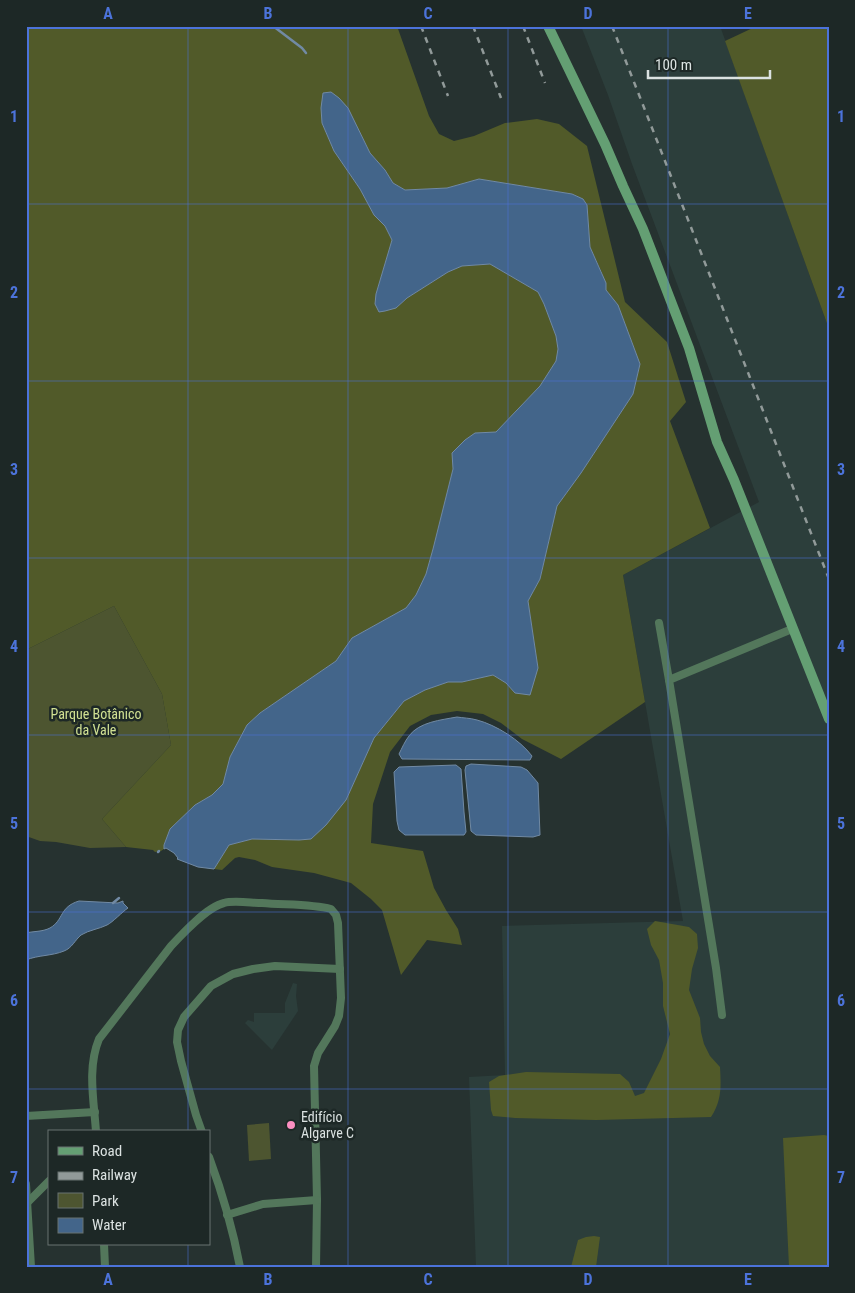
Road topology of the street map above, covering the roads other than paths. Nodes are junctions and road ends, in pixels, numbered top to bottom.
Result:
1 (548, 26) edge
2 (659, 623) dead end
3 (792, 628) junction
4 (669, 680) junction
5 (829, 719) edge
6 (340, 969) junction
7 (722, 1015) dead end
8 (95, 1112) junction
9 (26, 1116) edge
10 (96, 1130) edge
11 (201, 1130) edge
12 (210, 1160) edge
13 (48, 1181) edge
14 (26, 1184) edge
15 (317, 1200) junction
16 (27, 1203) edge
17 (227, 1215) junction
18 (104, 1246) edge
19 (31, 1267) edge
20 (105, 1267) edge
21 (240, 1267) edge
22 (316, 1267) edge

1 - 3 street
2 - 4 street
3 - 4 street
3 - 5 street
4 - 7 street
6 - 8 street
6 - 11 street
6 - 15 street
8 - 9 street
8 - 10 street
12 - 17 street
13 - 16 street
14 - 16 street
15 - 17 street
15 - 22 street
16 - 19 street
17 - 21 street
18 - 20 street

